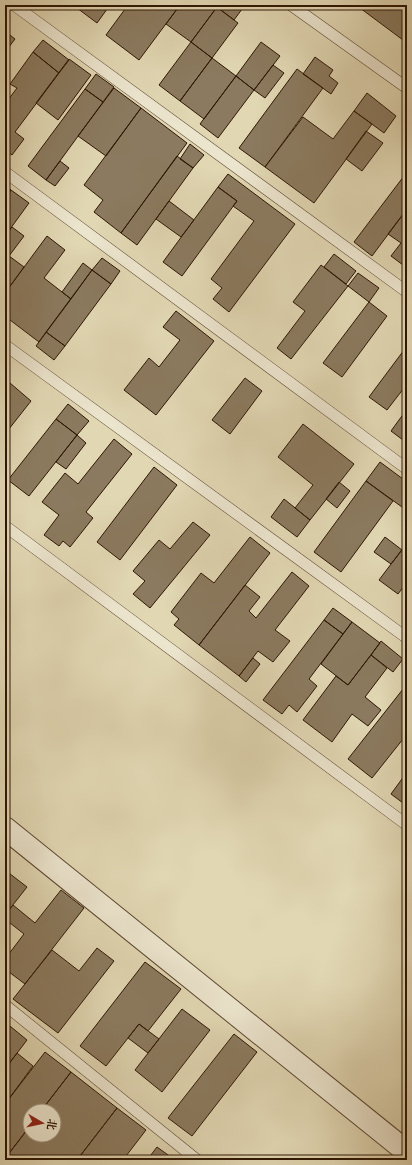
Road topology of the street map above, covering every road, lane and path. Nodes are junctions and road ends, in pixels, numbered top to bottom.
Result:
1 (14, 5) edge
2 (291, 5) edge
3 (407, 88) edge
4 (5, 172) edge
5 (407, 292) edge
6 (5, 345) edge
7 (407, 469) edge
8 (5, 526) edge
9 (407, 638) edge
10 (407, 825) edge
11 (5, 828) edge
12 (5, 1005) edge
13 (407, 1152) edge
14 (197, 1160) edge

1 - 5 lane
2 - 3 lane
4 - 7 lane
6 - 9 lane
8 - 10 lane
11 - 13 street
12 - 14 lane

